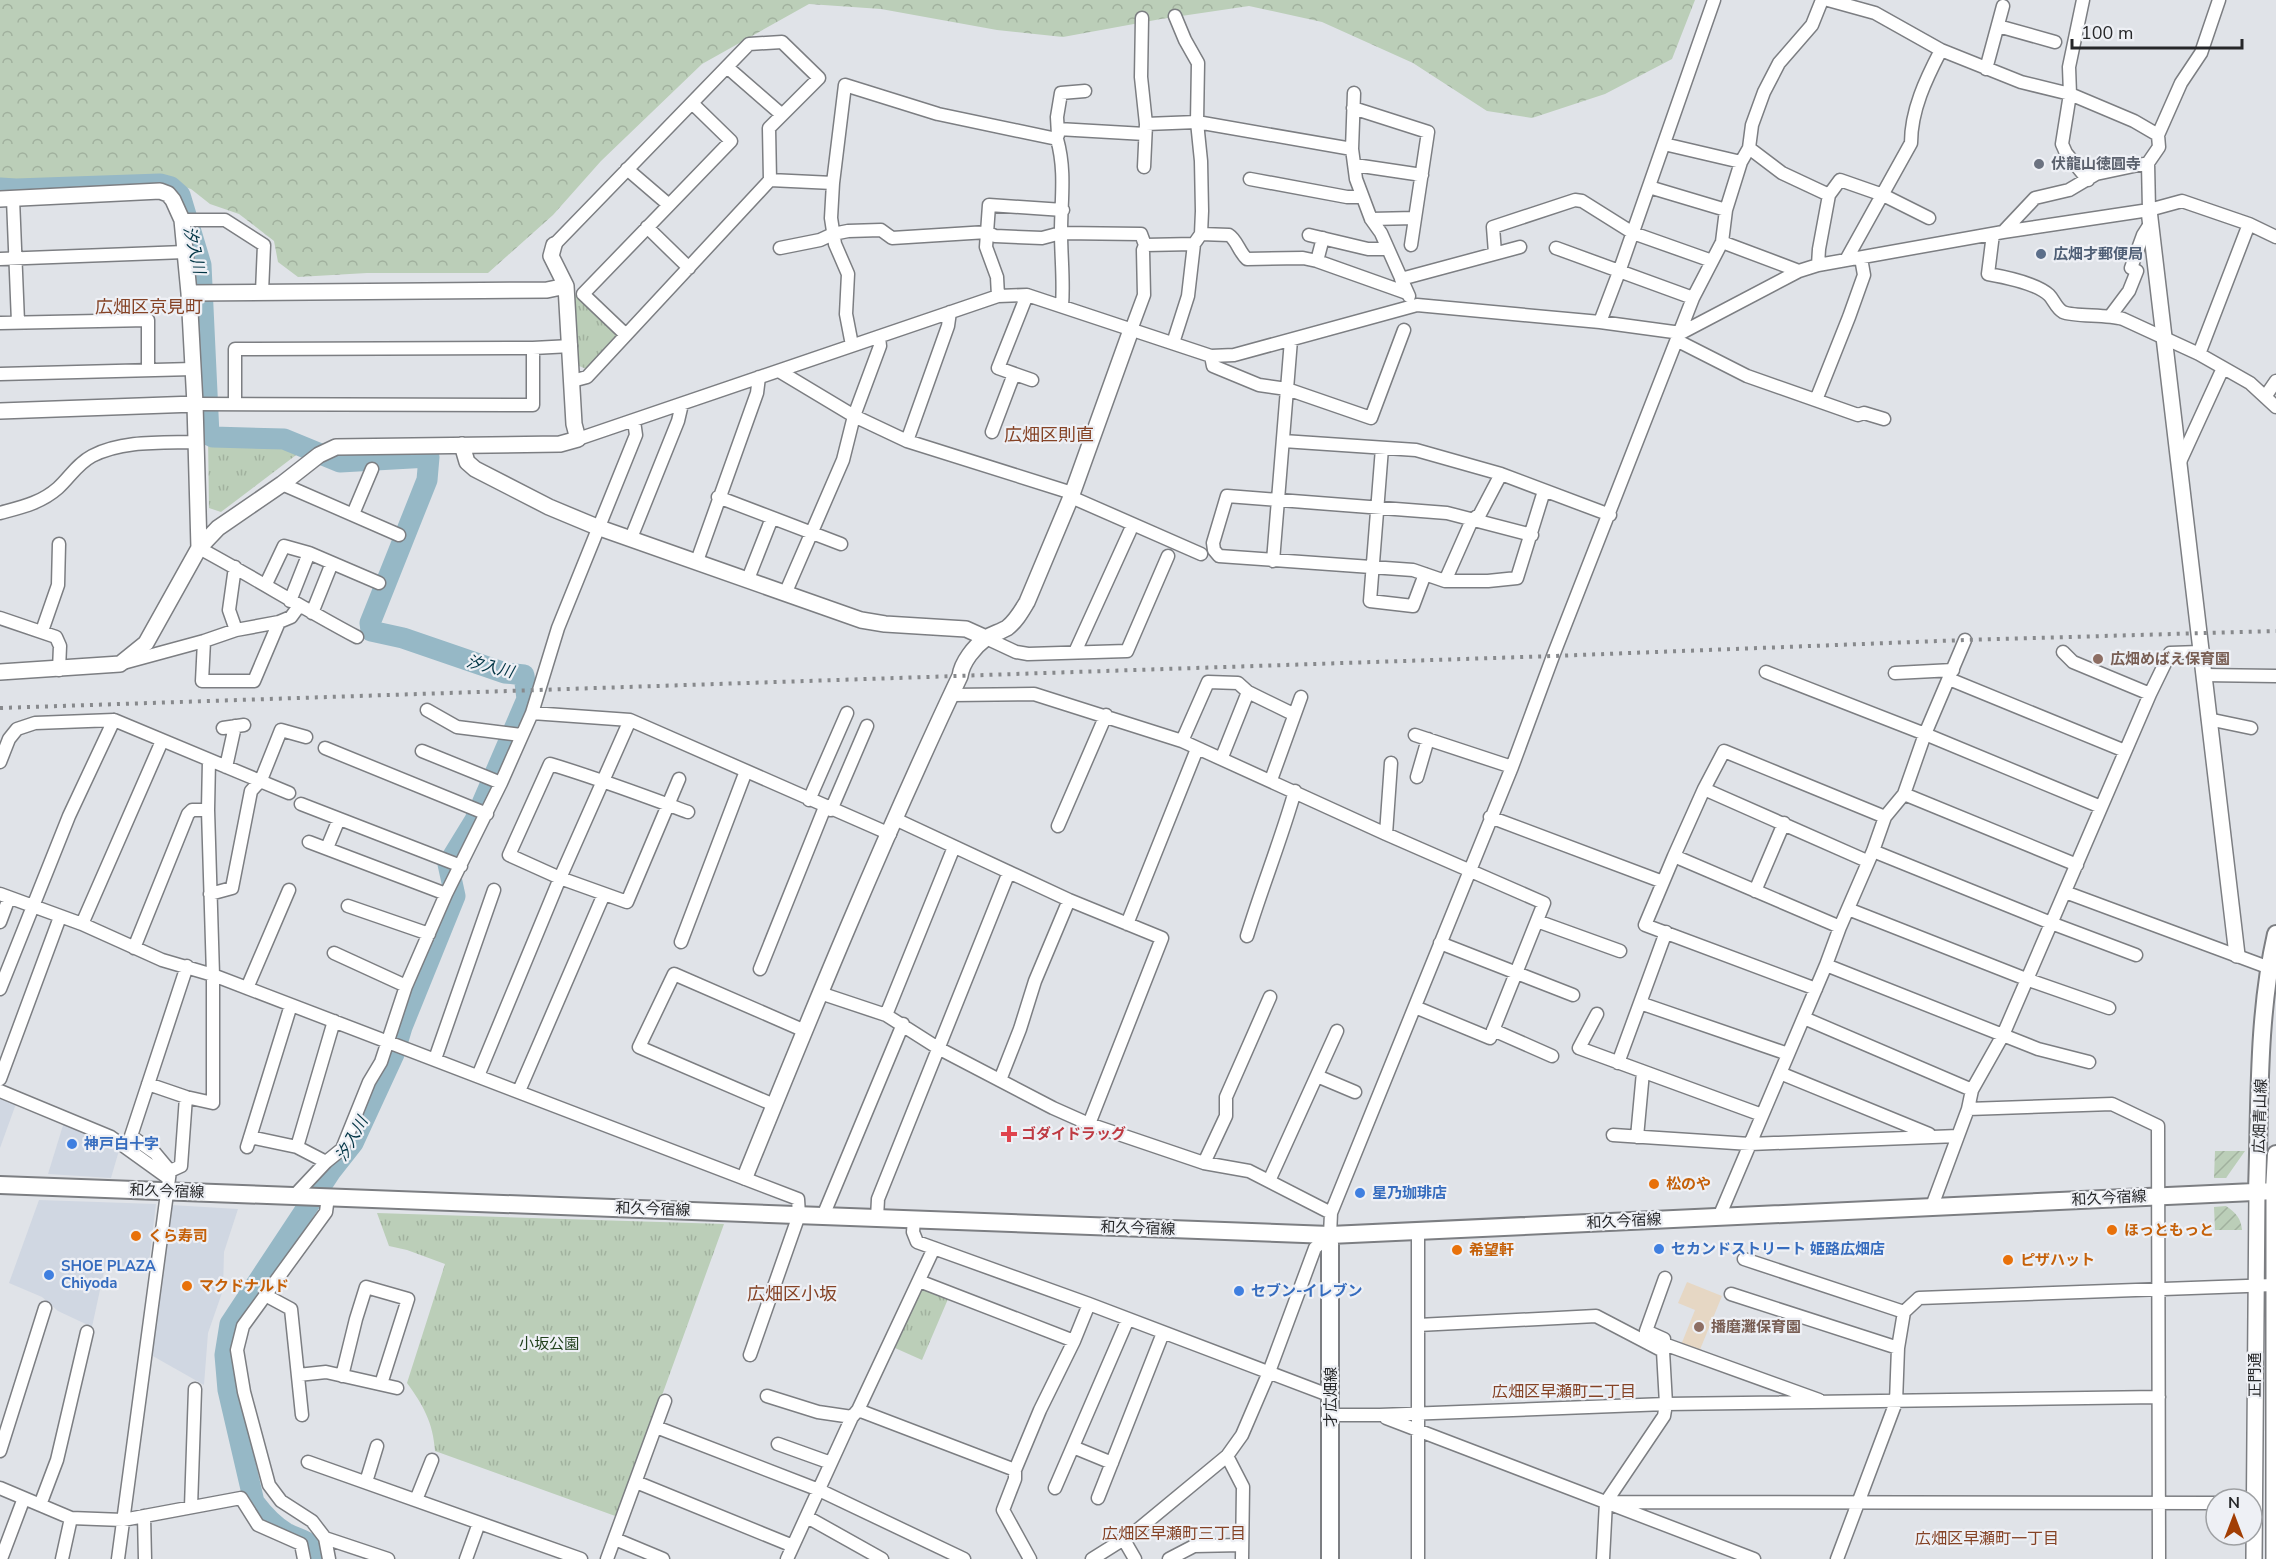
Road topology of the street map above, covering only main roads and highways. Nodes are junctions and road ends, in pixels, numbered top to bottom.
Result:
1 (2276, 934) edge
2 (2272, 969) edge
3 (2276, 1154) edge
4 (0, 1185) edge
5 (2257, 1191) junction
6 (2275, 1191) edge
7 (1330, 1235) junction
8 (1330, 1559) edge

1 - 2 main road, 広畑青山線
2 - 5 main road, 広畑青山線
3 - 6 main road, 広畑青山線
4 - 7 main road, 和久今宿線
5 - 6 main road, 和久今宿線
5 - 7 main road, 和久今宿線
7 - 8 main road, 才広畑線

